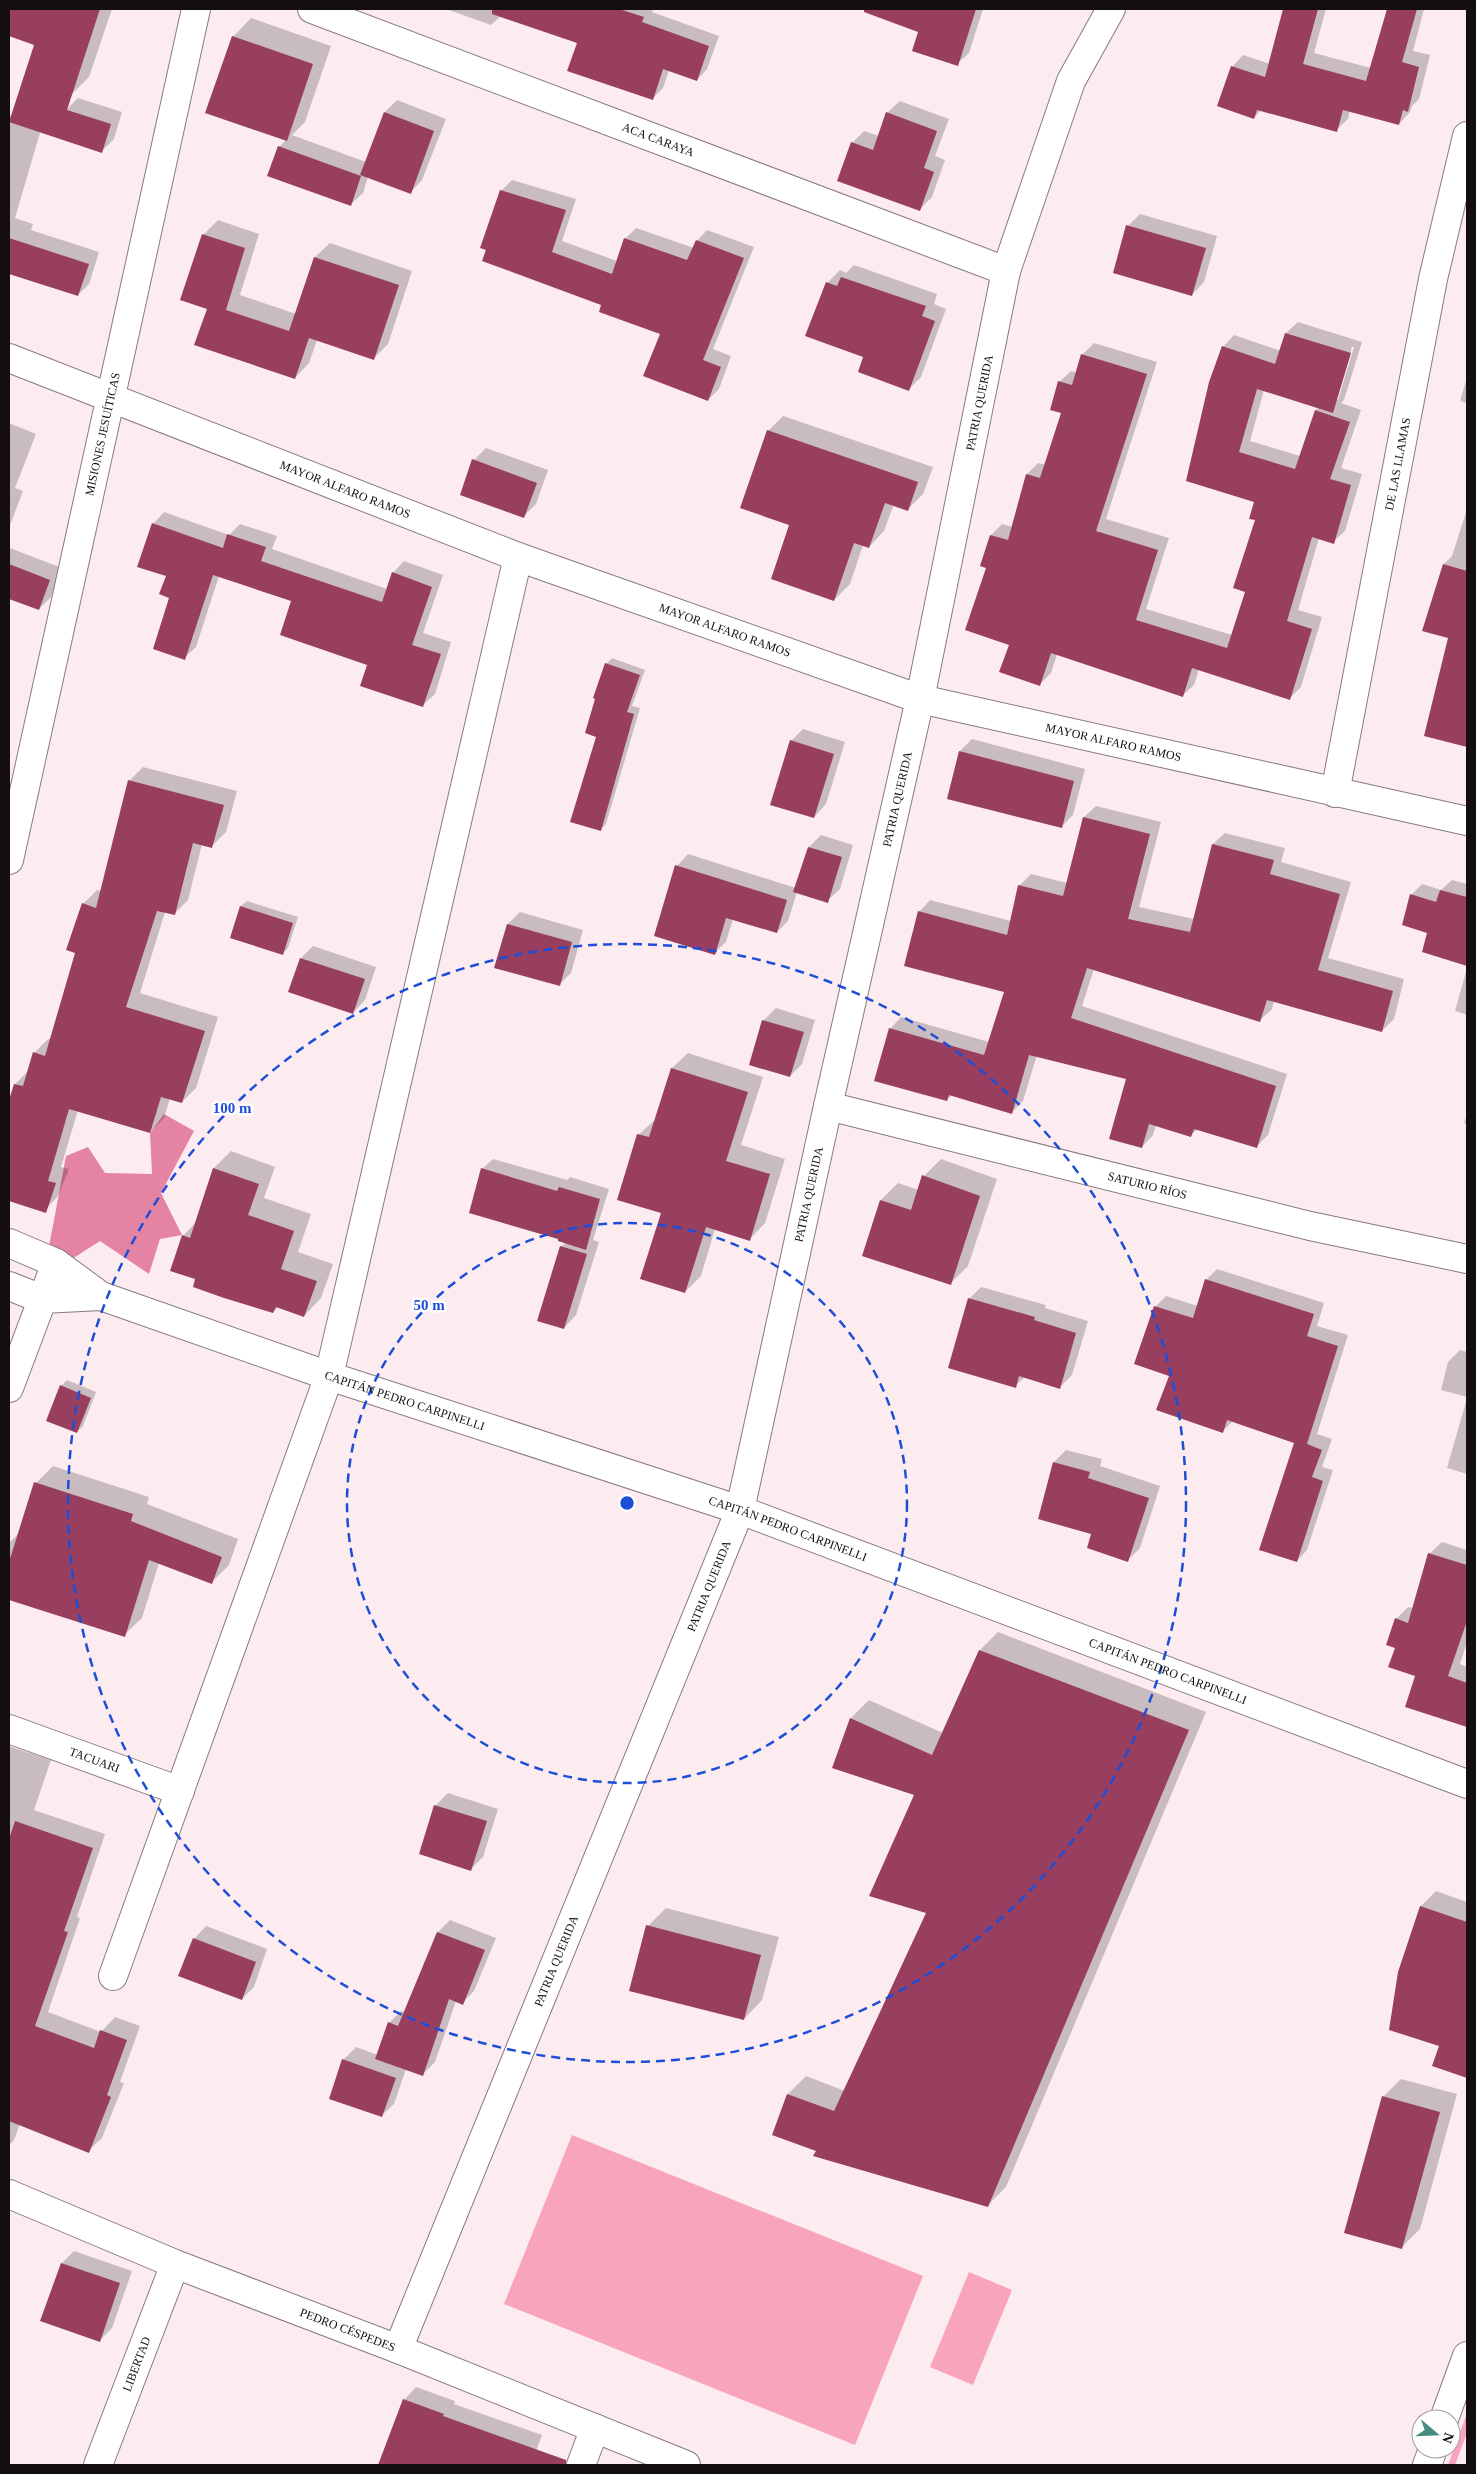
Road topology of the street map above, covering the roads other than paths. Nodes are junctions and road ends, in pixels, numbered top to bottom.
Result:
1 (196, 9) edge
2 (312, 9) edge
3 (1111, 9) edge
4 (1467, 136) edge
5 (1006, 270) junction
6 (9, 358) edge
7 (110, 398) junction
8 (518, 557) junction
9 (920, 699) junction
10 (1335, 793) junction
11 (15, 798) edge
12 (1467, 821) edge
13 (9, 860) edge
14 (828, 1106) junction
15 (9, 1243) edge
16 (1467, 1259) edge
17 (56, 1262) junction
18 (9, 1286) edge
19 (101, 1296) junction
20 (42, 1299) junction
21 (329, 1376) junction
22 (9, 1388) edge
23 (740, 1510) junction
24 (9, 1729) edge
25 (1467, 1784) edge
26 (180, 1791) junction
27 (113, 1976) dead end
28 (9, 2194) edge
29 (175, 2264) junction
30 (398, 2349) junction
31 (1467, 2356) edge
32 (1448, 2409) edge
33 (594, 2428) junction
34 (98, 2465) edge
35 (581, 2465) edge
36 (686, 2465) edge

1 - 7 street, MISIONES JESUÍTICAS
2 - 5 street, ACA CARAYA
3 - 5 street, PATRIA QUERIDA
4 - 10 street, DE LAS LLAMAS
5 - 9 street, PATRIA QUERIDA
6 - 7 street, MAYOR ALFARO RAMOS
7 - 8 street, MAYOR ALFARO RAMOS
7 - 11 street, MISIONES JESUÍTICAS
8 - 9 street, MAYOR ALFARO RAMOS
8 - 21 street
9 - 10 street, MAYOR ALFARO RAMOS
9 - 14 street, PATRIA QUERIDA
10 - 12 street, MAYOR ALFARO RAMOS
11 - 13 street, MISIONES JESUÍTICAS
14 - 16 street, SATURIO RÍOS
14 - 23 street, PATRIA QUERIDA
15 - 17 street, CAPITÁN PEDRO CARPINELLI
17 - 19 street, CAPITÁN PEDRO CARPINELLI
17 - 20 street
18 - 20 street, CAPITÁN PEDRO CARPINELLI
19 - 20 street, CAPITÁN PEDRO CARPINELLI
19 - 21 street, CAPITÁN PEDRO CARPINELLI
20 - 22 street
21 - 23 street, CAPITÁN PEDRO CARPINELLI
21 - 26 street
23 - 25 street, CAPITÁN PEDRO CARPINELLI
23 - 30 street, PATRIA QUERIDA
24 - 26 street, TACUARI
26 - 27 street
28 - 29 street, PEDRO CÉSPEDES
29 - 30 street, PEDRO CÉSPEDES
29 - 34 street, LIBERTAD
30 - 33 street, PEDRO CÉSPEDES
31 - 32 street
33 - 35 street
33 - 36 street, PEDRO CÉSPEDES

